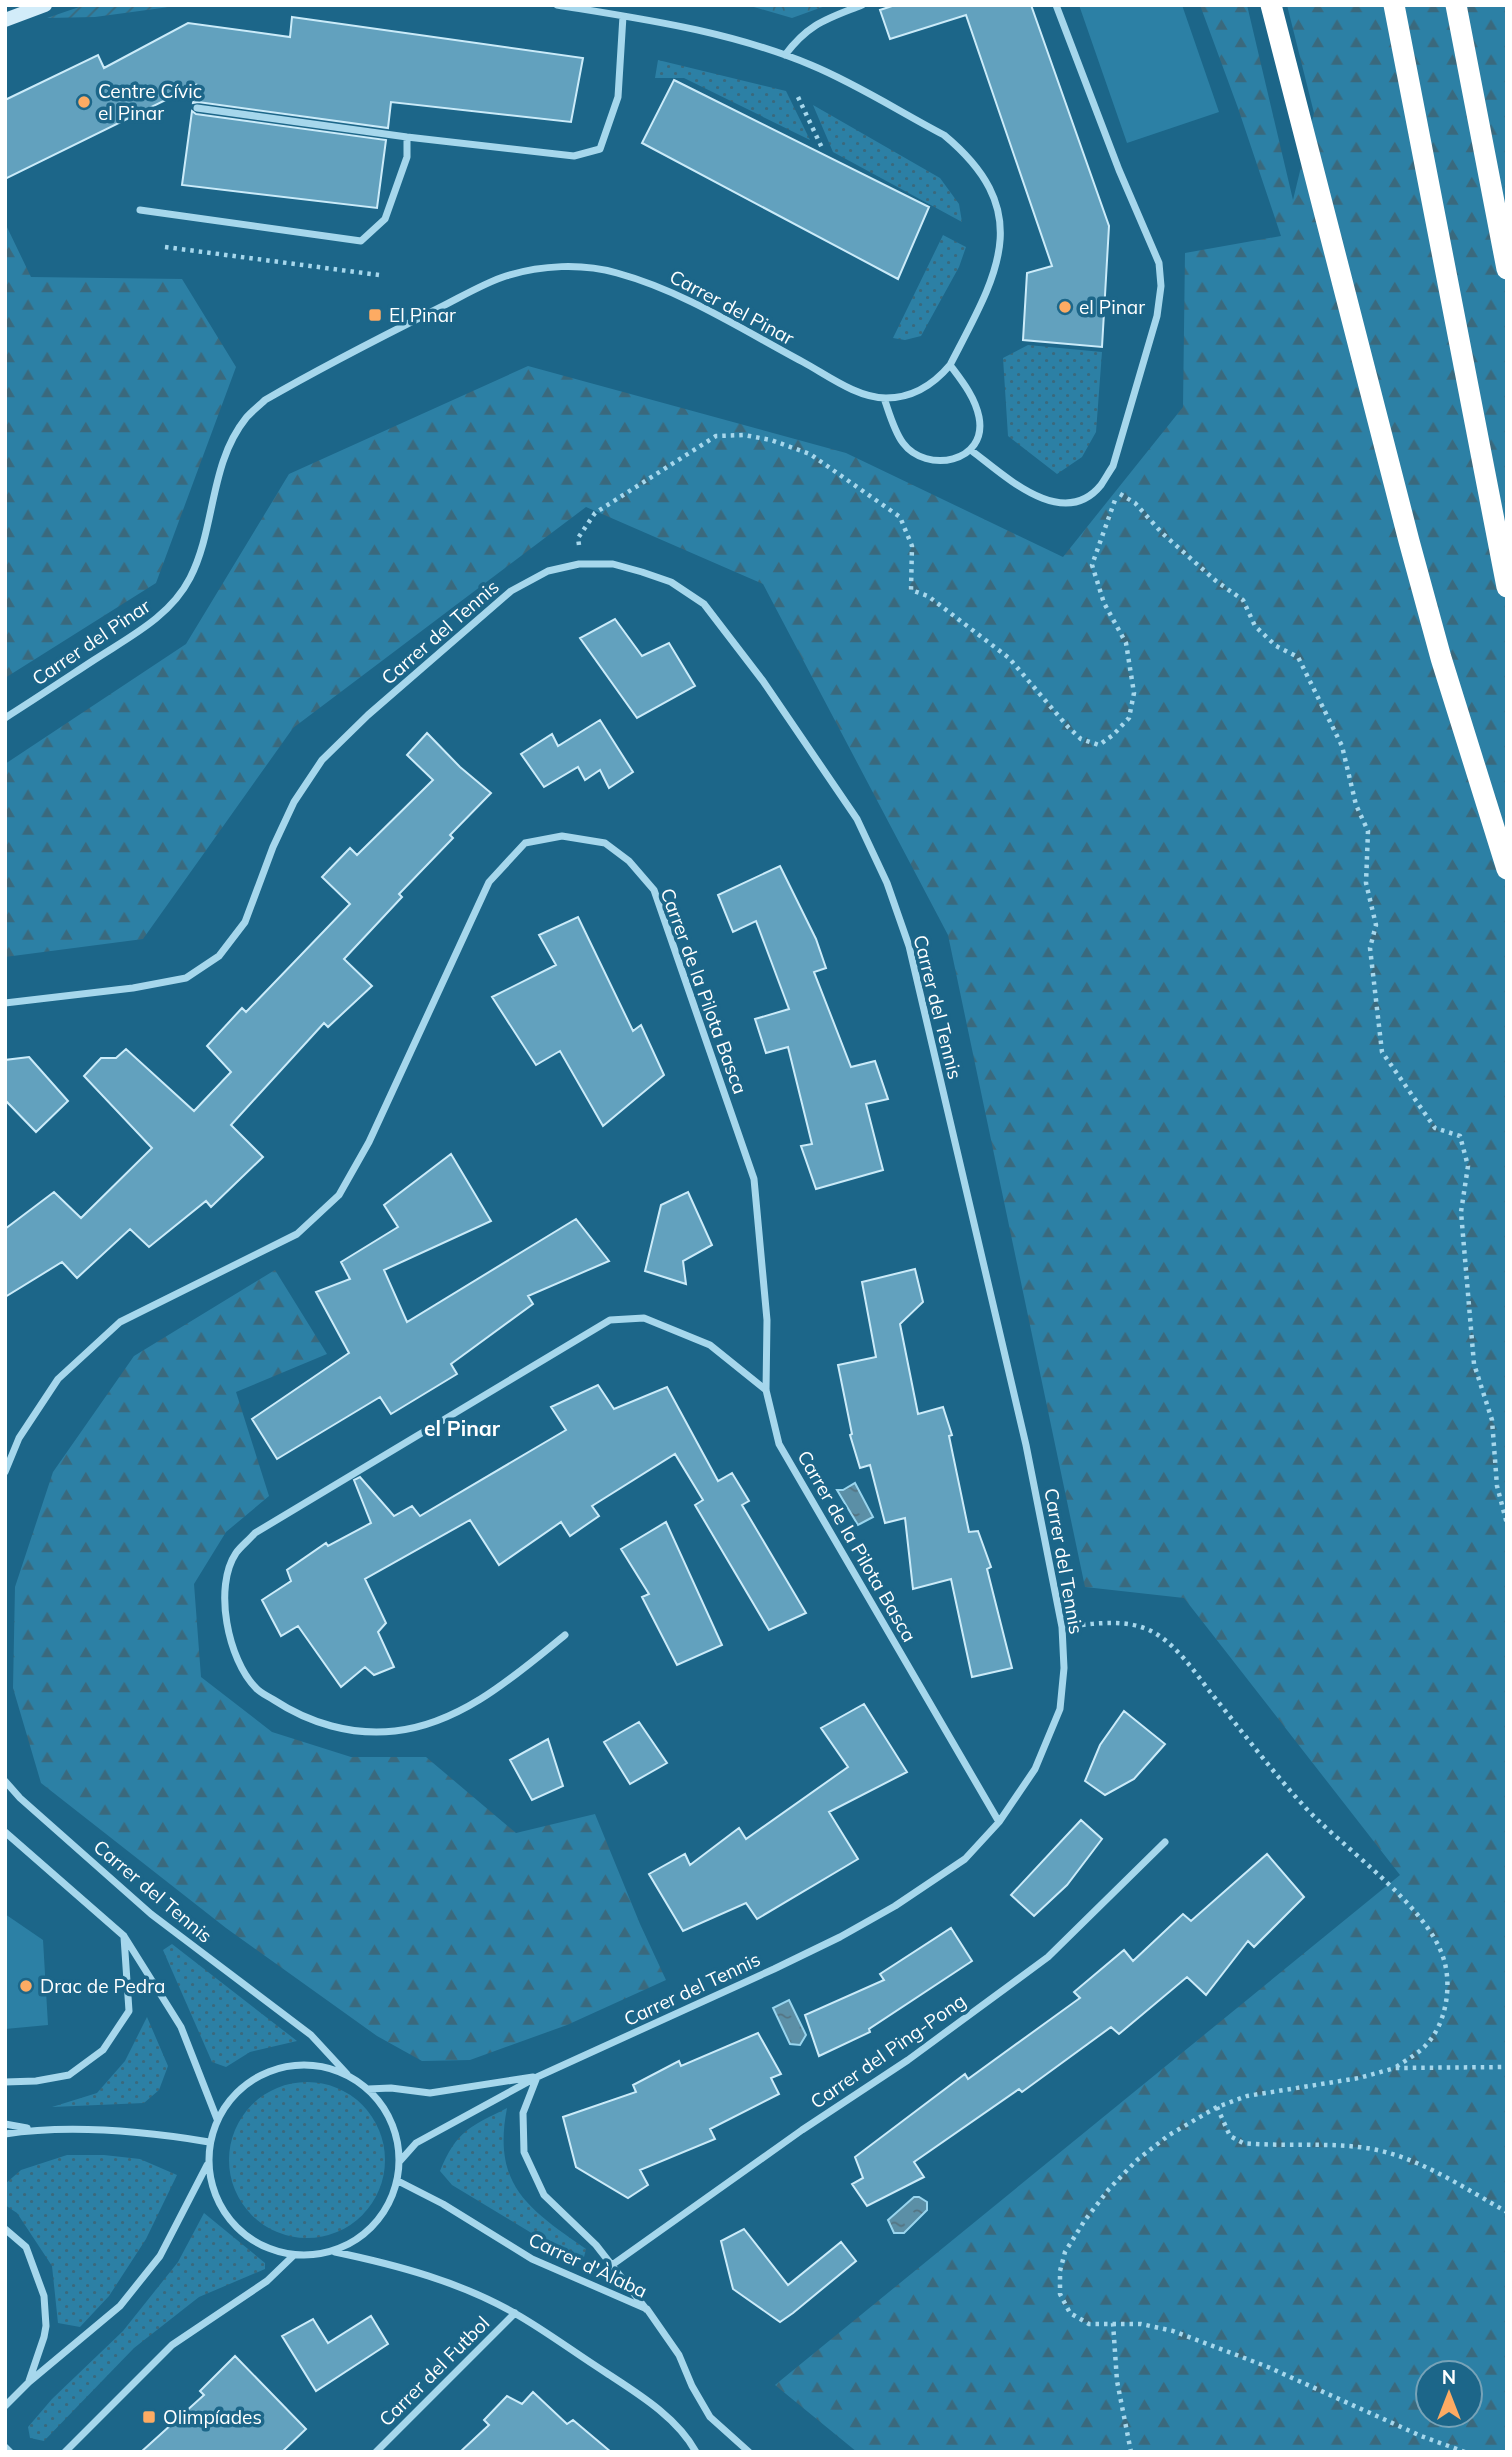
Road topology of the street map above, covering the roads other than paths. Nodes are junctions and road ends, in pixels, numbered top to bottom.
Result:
1 (45, 5) edge
2 (557, 5) edge
3 (862, 5) edge
4 (1056, 5) edge
5 (1271, 5) edge
6 (1394, 5) edge
7 (1457, 5) edge
8 (623, 16) junction
9 (5, 20) edge
10 (785, 55) junction
11 (197, 108) dead end
12 (407, 137) junction
13 (140, 209) dead end
14 (1507, 269) edge
15 (950, 365) junction
16 (884, 398) junction
17 (972, 450) junction
18 (1507, 587) edge
19 (5, 718) edge
20 (1507, 869) edge
21 (5, 1003) edge
22 (766, 1390) junction
23 (5, 1472) edge
24 (565, 1635) dead end
25 (5, 1781) edge
26 (999, 1822) junction
27 (5, 1832) edge
28 (1165, 1842) dead end
29 (124, 1936) junction
30 (348, 2075) junction
31 (537, 2077) junction
32 (5, 2082) edge
33 (368, 2089) junction
34 (216, 2119) junction
35 (5, 2124) edge
36 (35, 2129) junction
37 (5, 2134) edge
38 (209, 2142) junction
39 (400, 2161) junction
40 (208, 2165) junction
41 (398, 2181) junction
42 (5, 2229) edge
43 (334, 2251) junction
44 (293, 2256) junction
45 (612, 2265) junction
46 (647, 2309) junction
47 (515, 2313) junction
48 (29, 2382) junction
49 (5, 2406) edge
50 (5, 2447) edge
51 (10, 2452) edge
52 (65, 2452) edge
53 (376, 2452) edge
54 (696, 2452) edge
55 (749, 2452) edge

1 - 9 main road
2 - 8 street
3 - 10 street
4 - 17 street
5 - 20 highway
6 - 18 highway
7 - 14 highway
8 - 10 street
8 - 12 street
10 - 15 street
11 - 12 street
12 - 13 street
15 - 16 street
15 - 17 street
16 - 17 street
16 - 19 street, Carrer del Pinar
21 - 26 street, Carrer del Tennis
22 - 23 street, Carrer de la Pilota Basca
22 - 24 street
22 - 26 street, Carrer de la Pilota Basca
25 - 30 street, Carrer del Tennis
26 - 31 street, Carrer del Tennis
27 - 29 street
28 - 45 street, Carrer del Ping-Pong
29 - 32 street
29 - 34 street
30 - 33 street
30 - 34 street
31 - 33 street, Carrer del Tennis
31 - 39 street, Carrer del Tennis
31 - 45 street
33 - 39 street
34 - 38 street
35 - 36 street
36 - 37 street
36 - 38 street
38 - 40 street
39 - 41 street
40 - 44 street
40 - 48 street
41 - 43 street
41 - 46 street, Carrer d'Àlaba
42 - 48 street
43 - 44 street
43 - 47 street
44 - 52 street
45 - 46 street
46 - 55 street, Carrer d'Àlaba
47 - 53 street, Carrer del Futbol
47 - 54 street
48 - 49 street
50 - 51 street

